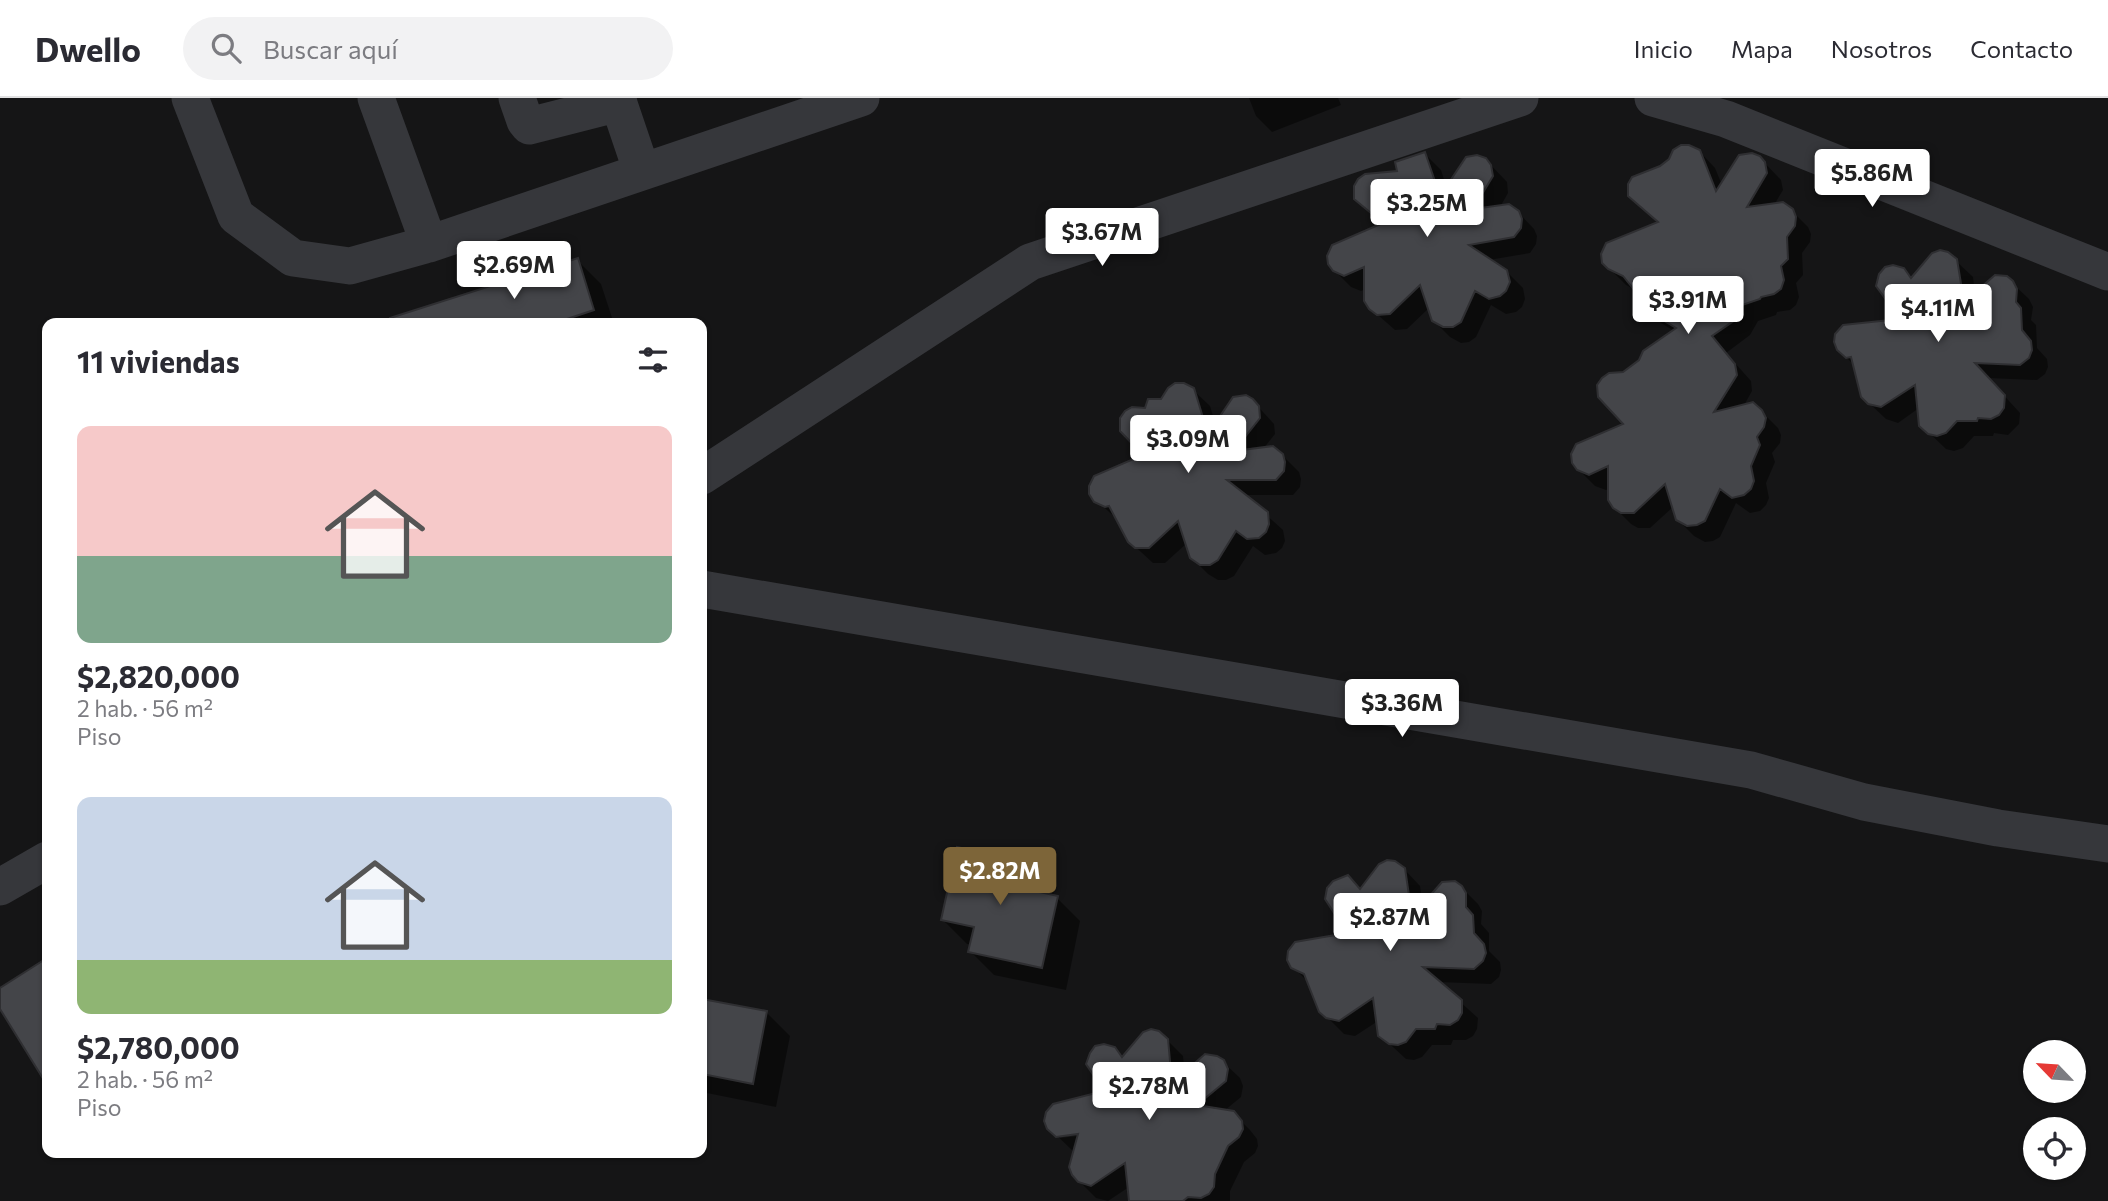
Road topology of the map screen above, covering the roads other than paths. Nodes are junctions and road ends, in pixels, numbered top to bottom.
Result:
1 (190, 98) edge
2 (376, 98) edge
3 (517, 98) edge
4 (861, 98) edge
5 (1520, 98) edge
6 (1653, 98) edge
7 (618, 101) edge
8 (642, 172) junction
9 (429, 244) junction
10 (2108, 272) edge
11 (707, 473) edge
12 (707, 590) edge
13 (2108, 844) edge
14 (42, 863) edge
15 (0, 887) edge

1 - 9 street
2 - 9 street
3 - 7 street
4 - 8 street
5 - 11 street
6 - 10 street
7 - 8 street
8 - 9 street
12 - 13 street
14 - 15 street

